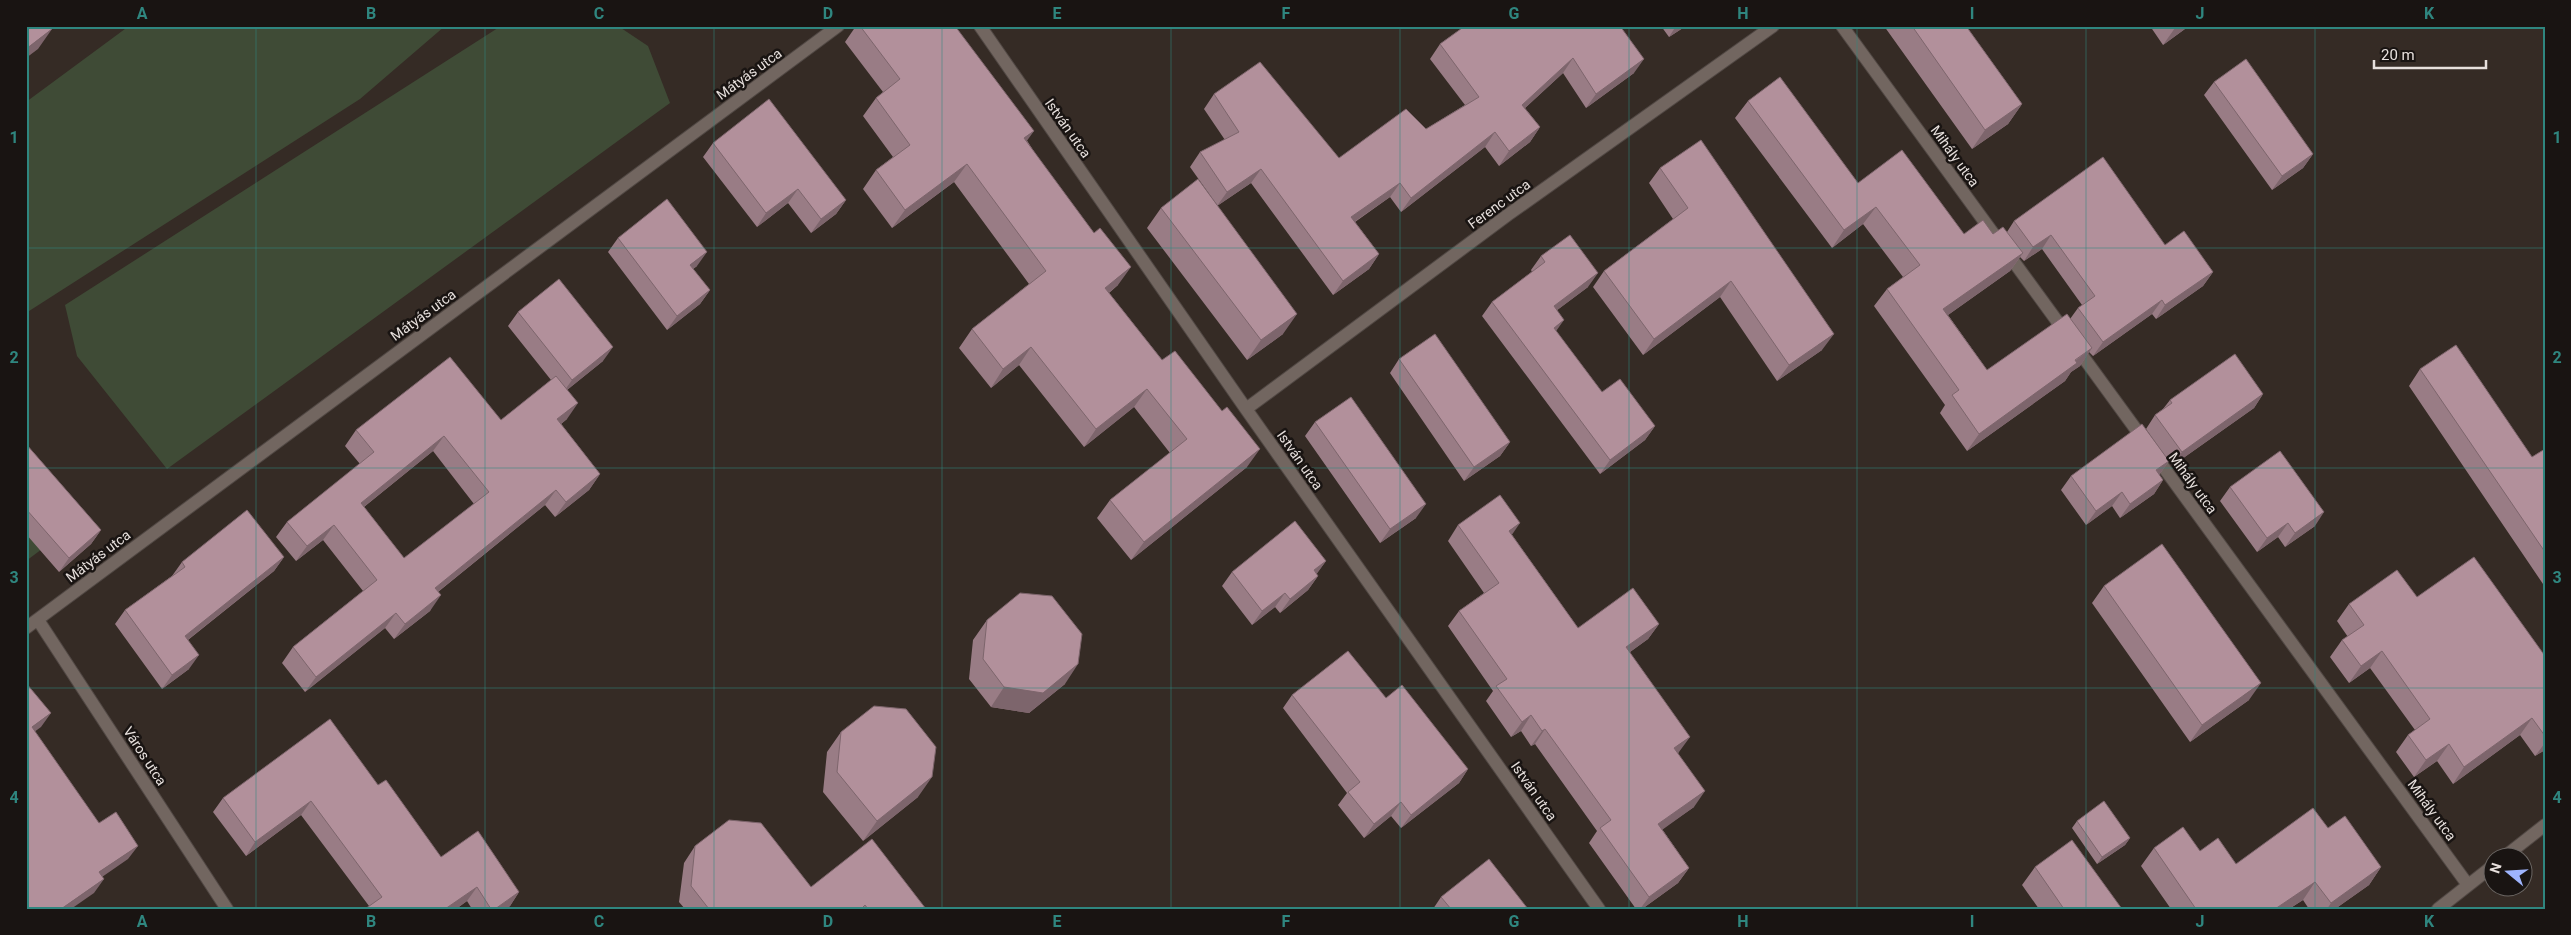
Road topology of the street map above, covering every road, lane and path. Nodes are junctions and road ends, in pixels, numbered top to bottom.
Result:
1 (838, 26) edge
2 (980, 26) edge
3 (1772, 26) edge
4 (1842, 26) edge
5 (1246, 410) junction
6 (38, 620) junction
7 (26, 628) edge
8 (2545, 825) edge
9 (2516, 848) edge
10 (2484, 873) edge
11 (2468, 885) junction
12 (226, 909) edge
13 (1599, 909) edge
14 (2438, 909) edge

1 - 6 street, Mátyás utca
2 - 5 street, István utca
3 - 5 street, Ferenc utca
4 - 11 street, Mihály utca
5 - 13 street, István utca
6 - 7 street, Mátyás utca
6 - 12 street, Város utca
8 - 9 street
10 - 11 street
11 - 14 street

